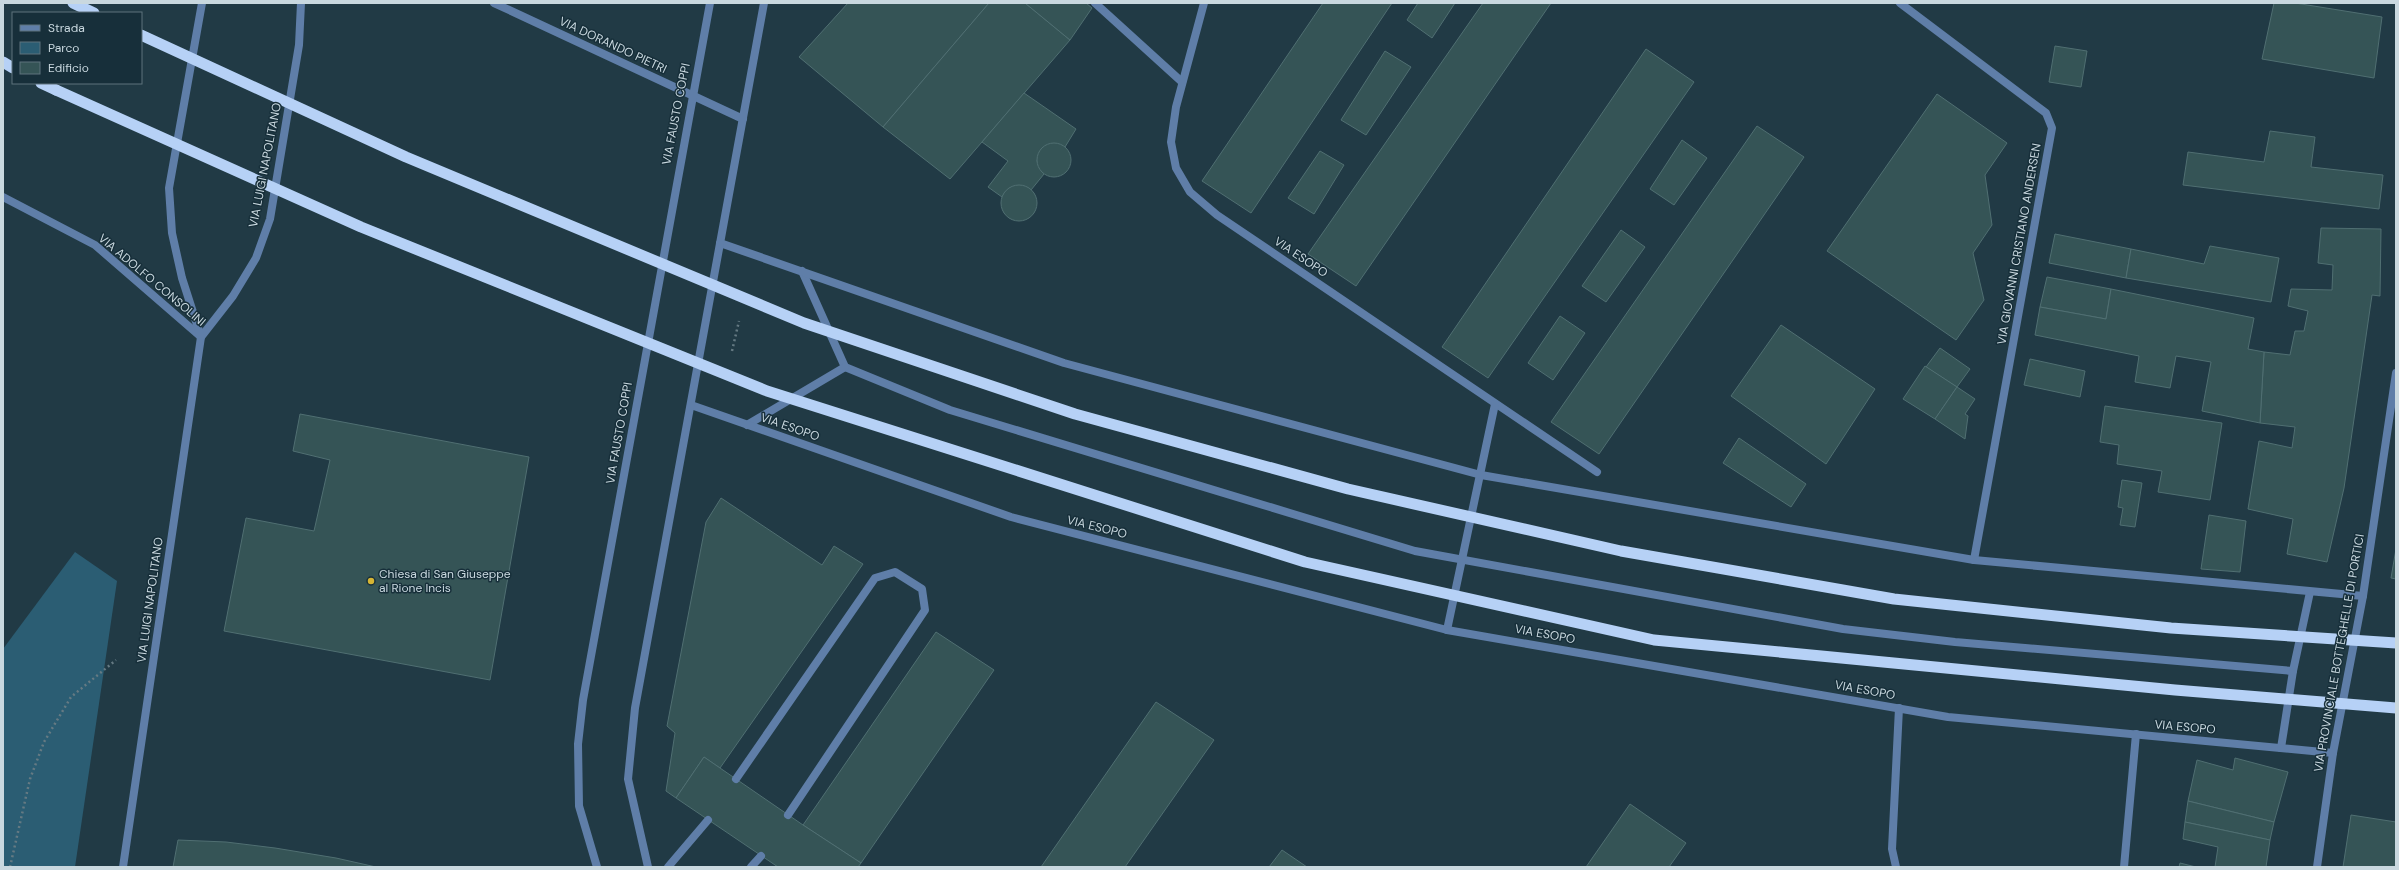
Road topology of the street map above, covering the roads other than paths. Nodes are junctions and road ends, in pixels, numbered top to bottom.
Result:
1 (202, 3) edge
2 (300, 3) edge
3 (494, 3) edge
4 (710, 3) edge
5 (764, 3) edge
6 (1095, 3) edge
7 (1204, 3) edge
8 (1900, 3) edge
9 (78, 5) edge
10 (92, 12) edge
11 (142, 35) edge
12 (3, 62) edge
13 (12, 67) edge
14 (1182, 82) junction
15 (44, 84) edge
16 (692, 95) junction
17 (743, 119) junction
18 (3, 196) edge
19 (720, 243) junction
20 (802, 271) junction
21 (201, 337) junction
22 (846, 367) junction
23 (2396, 373) edge
24 (1495, 404) junction
25 (691, 405) junction
26 (747, 425) junction
27 (1597, 472) dead end
28 (1481, 475) junction
29 (1462, 560) junction
30 (1974, 560) junction
31 (2310, 592) junction
32 (2363, 596) junction
33 (1447, 630) junction
34 (2396, 643) edge
35 (2293, 671) junction
36 (1900, 708) junction
37 (2396, 708) edge
38 (2136, 734) junction
39 (2281, 748) junction
40 (2333, 753) junction
41 (736, 779) dead end
42 (788, 815) dead end
43 (708, 820) dead end
44 (761, 856) dead end
45 (123, 867) edge
46 (597, 867) edge
47 (648, 867) edge
48 (668, 867) edge
49 (751, 867) edge
50 (1896, 867) edge
51 (2124, 867) edge
52 (2317, 867) edge

1 - 21 street, VIA LUIGI NAPOLITANO
2 - 21 street, VIA LUIGI NAPOLITANO
3 - 16 street, VIA DORANDO PIETRI
4 - 16 street, VIA FAUSTO COPPI
5 - 17 street
6 - 14 street
7 - 14 street, VIA ESOPO
8 - 30 street, VIA GIOVANNI CRISTIANO ANDERSEN
9 - 10 highway
11 - 34 highway, bridge
12 - 13 highway
14 - 24 street, VIA ESOPO
15 - 37 highway, bridge
16 - 17 street, VIA DORANDO PIETRI
16 - 46 street, VIA FAUSTO COPPI
17 - 19 street
18 - 21 street, VIA ADOLFO CONSOLINI
19 - 20 street
19 - 25 street
20 - 22 street
20 - 28 street
21 - 45 street, VIA LUIGI NAPOLITANO
22 - 26 street, VIA ESOPO
22 - 29 street
23 - 32 street, VIA PROVINCIALE BOTTEGHELLE DI PORTICI
24 - 27 street, VIA ESOPO
24 - 28 street
25 - 26 street, VIA ESOPO
25 - 47 street
26 - 33 street, VIA ESOPO
28 - 29 street
28 - 30 street
29 - 33 street
29 - 35 street
30 - 31 street
31 - 32 street
31 - 35 street
32 - 40 street, VIA PROVINCIALE BOTTEGHELLE DI PORTICI
33 - 36 street, VIA ESOPO
35 - 39 street
36 - 38 street, VIA ESOPO
36 - 50 street
38 - 39 street, VIA ESOPO
38 - 51 street
39 - 40 street, VIA ESOPO
40 - 52 street, VIA PROVINCIALE BOTTEGHELLE DI PORTICI
41 - 42 street
43 - 48 street
44 - 49 street

